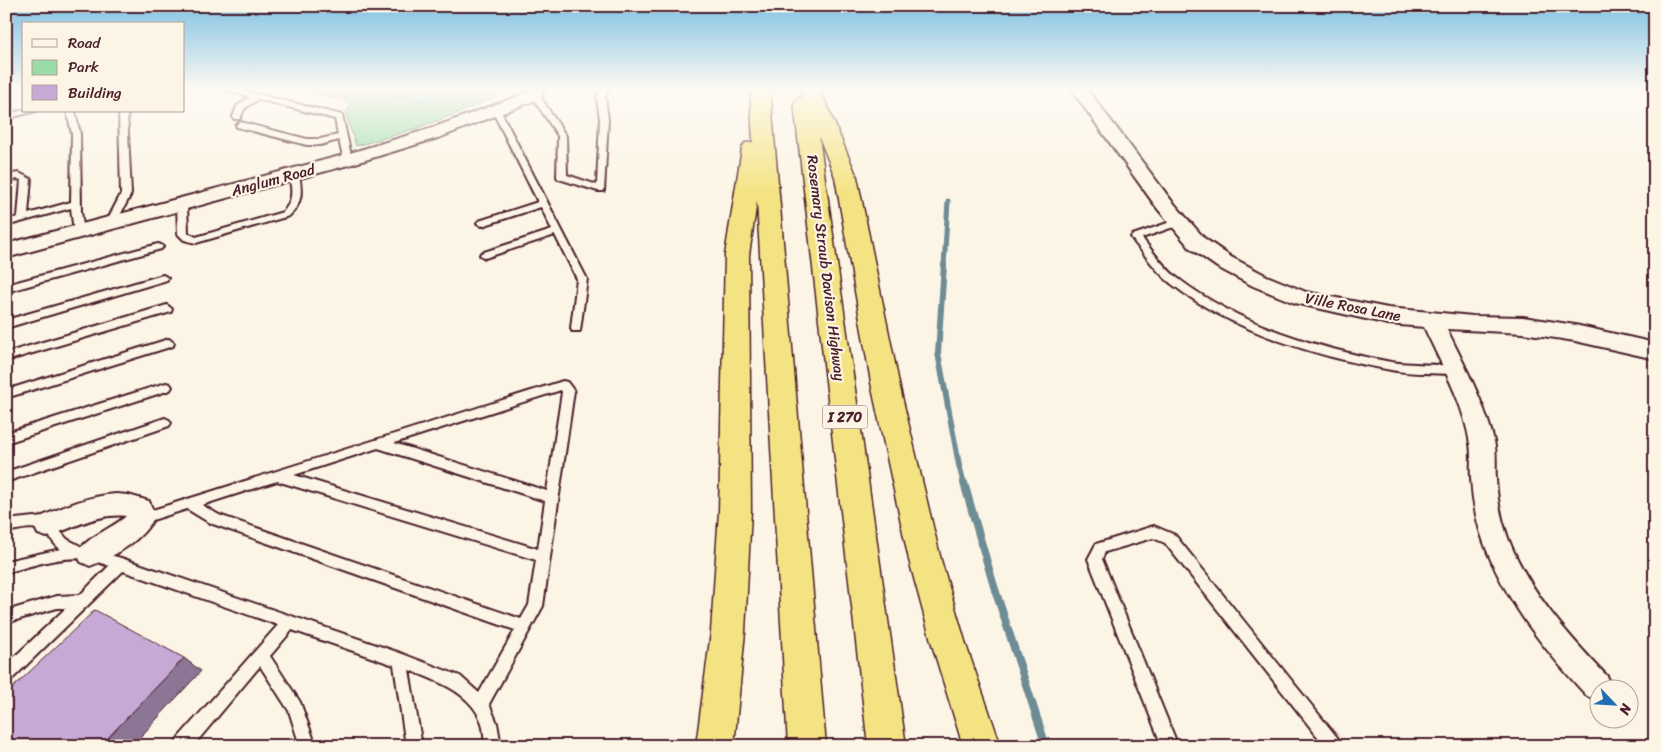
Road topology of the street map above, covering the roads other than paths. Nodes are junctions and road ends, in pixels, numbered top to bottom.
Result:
1 (74, 124) edge
2 (123, 124) edge
3 (248, 124) edge
4 (340, 124) edge
5 (459, 124) edge
6 (503, 124) edge
7 (556, 124) edge
8 (604, 124) edge
9 (756, 124) edge
10 (762, 124) edge
11 (807, 124) edge
12 (824, 124) edge
13 (1105, 124) edge
14 (343, 136) junction
15 (348, 160) junction
16 (294, 174) junction
17 (6, 178) edge
18 (544, 203) junction
19 (76, 204) junction
20 (182, 204) junction
21 (22, 218) junction
22 (1179, 222) junction
23 (6, 223) edge
24 (111, 223) junction
25 (482, 223) dead end
26 (558, 231) junction
27 (79, 232) junction
28 (158, 247) dead end
29 (6, 251) edge
30 (486, 255) dead end
31 (163, 278) dead end
32 (6, 289) edge
33 (167, 309) dead end
34 (1431, 319) junction
35 (6, 324) edge
36 (576, 328) dead end
37 (169, 344) dead end
38 (1655, 351) edge
39 (6, 357) edge
40 (1455, 370) junction
41 (166, 387) dead end
42 (6, 394) edge
43 (165, 423) dead end
44 (6, 438) edge
45 (380, 444) junction
46 (279, 476) junction
47 (6, 477) edge
48 (552, 498) junction
49 (189, 504) junction
50 (139, 519) junction
51 (6, 526) edge
52 (47, 526) junction
53 (90, 554) junction
54 (543, 556) junction
55 (121, 564) junction
56 (6, 567) edge
57 (84, 601) junction
58 (6, 617) edge
59 (290, 622) junction
60 (524, 627) junction
61 (261, 654) junction
62 (400, 660) junction
63 (6, 675) edge
64 (1591, 680) edge
65 (480, 704) junction
66 (185, 746) edge
67 (308, 746) edge
68 (414, 746) edge
69 (493, 746) edge
70 (715, 746) edge
71 (807, 746) edge
72 (887, 746) edge
73 (982, 746) edge
74 (1170, 746) edge
75 (1335, 746) edge

1 - 19 lane
2 - 24 lane
3 - 14 lane
4 - 14 lane
5 - 15 street, Anglum Road
6 - 18 lane
7 - 8 lane
9 - 70 highway
10 - 71 highway
11 - 72 highway, Rosemary Straub Davison Highway / I 270
12 - 73 highway
13 - 22 street, Ville Rosa Lane
14 - 15 lane
15 - 16 street, Anglum Road
16 - 20 street, Anglum Road
16 - 20 lane
17 - 21 lane
18 - 25 lane
18 - 26 lane
19 - 21 lane
19 - 27 lane
20 - 24 street, Anglum Road
21 - 23 lane
22 - 34 street, Ville Rosa Lane
22 - 40 lane
24 - 27 street, Anglum Road
26 - 30 lane
26 - 36 lane
27 - 29 street, Anglum Road
28 - 32 lane
31 - 35 lane
33 - 39 lane
34 - 38 street, Ville Rosa Lane
34 - 40 street
37 - 42 lane
40 - 64 street
41 - 44 lane
43 - 47 lane
45 - 46 lane
45 - 48 lane
45 - 48 lane
46 - 49 lane
46 - 54 lane
48 - 54 lane
49 - 50 lane
49 - 60 lane
50 - 52 street
50 - 53 street
51 - 52 lane
52 - 53 lane
53 - 55 lane
53 - 56 lane
54 - 60 lane
55 - 57 lane
55 - 59 lane
57 - 58 lane
57 - 63 lane
59 - 61 lane
59 - 62 lane
60 - 65 lane
61 - 66 lane
61 - 67 lane
62 - 65 lane
62 - 68 lane
65 - 69 lane
74 - 75 lane

